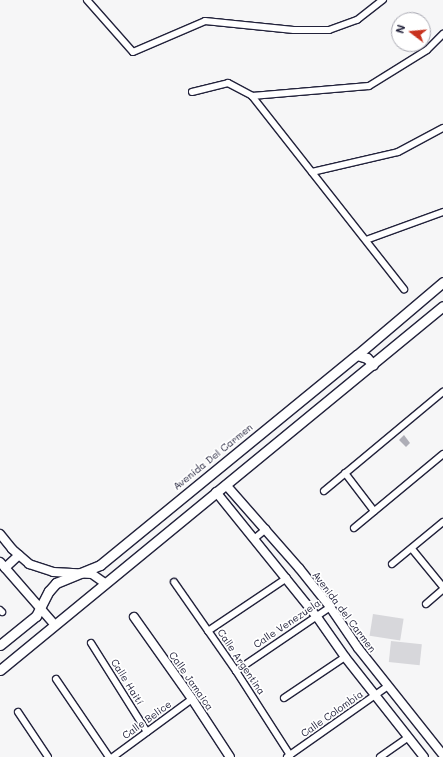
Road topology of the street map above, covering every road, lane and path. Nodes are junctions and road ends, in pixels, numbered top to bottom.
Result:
1 (383, 0) edge
2 (89, 1) edge
3 (443, 34) edge
4 (192, 92) dead end
5 (252, 96) junction
6 (443, 128) edge
7 (312, 172) junction
8 (443, 212) edge
9 (366, 240) junction
10 (443, 282) edge
11 (404, 289) dead end
12 (443, 306) edge
13 (357, 355) junction
14 (373, 365) junction
15 (443, 392) edge
16 (443, 454) edge
17 (345, 473) junction
18 (226, 485) junction
19 (324, 491) dead end
20 (216, 492) junction
21 (374, 511) junction
22 (443, 522) edge
23 (354, 528) dead end
24 (266, 529) junction
25 (0, 534) edge
26 (254, 539) junction
27 (412, 549) junction
28 (19, 555) junction
29 (392, 564) dead end
30 (2, 565) edge
31 (79, 574) junction
32 (287, 578) junction
33 (174, 582) dead end
34 (106, 583) junction
35 (443, 588) edge
36 (426, 604) dead end
37 (330, 607) junction
38 (41, 608) junction
39 (134, 617) dead end
40 (318, 617) junction
41 (55, 625) junction
42 (208, 631) junction
43 (91, 643) dead end
44 (0, 646) edge
45 (345, 657) junction
46 (0, 670) edge
47 (236, 671) junction
48 (56, 679) dead end
49 (388, 686) junction
50 (375, 696) junction
51 (284, 698) dead end
52 (192, 699) junction
53 (18, 712) dead end
54 (147, 732) junction
55 (409, 737) junction
56 (289, 756) edge
57 (443, 756) edge
58 (48, 757) edge
59 (109, 757) edge
60 (113, 757) edge
61 (230, 757) edge
62 (380, 757) edge
63 (424, 757) edge

1 - 2 street
3 - 5 street
4 - 5 street
5 - 7 street
6 - 7 street
7 - 9 street
8 - 9 street
9 - 11 street
10 - 13 main road, Avenida Del Carmen
12 - 14 main road
13 - 14 main road
13 - 31 main road, Avenida Del Carmen
14 - 18 main road
15 - 17 street
16 - 21 street
17 - 19 street
17 - 21 street
18 - 20 main road
18 - 24 street, Avenida del Carmen
20 - 26 street
20 - 34 main road
21 - 23 street
22 - 27 street
24 - 26 street
24 - 37 street, Avenida del Carmen
25 - 28 street
26 - 32 street
27 - 29 street
27 - 35 street
28 - 30 street
28 - 31 street
30 - 38 street
31 - 34 street
31 - 38 main road, Avenida Del Carmen
32 - 40 street
32 - 42 street
33 - 42 street, Calle Argentina
34 - 41 main road
35 - 36 street
37 - 40 street, Calle Venezuela
37 - 49 street, Avenida del Carmen
38 - 41 street
38 - 44 main road, Avenida Del Carmen
39 - 52 street, Calle Jamaica
40 - 45 street
40 - 47 street, Calle Venezuela
41 - 46 main road
42 - 47 street, Calle Argentina
43 - 54 street, Calle Haití
45 - 50 street
45 - 51 street
47 - 56 street, Calle Argentina
48 - 59 street
49 - 50 street, Calle Colombia
49 - 57 street, Avenida del Carmen
50 - 55 street
50 - 56 street, Calle Colombia
52 - 54 street, Calle Belice
52 - 61 street, Calle Jamaica
53 - 58 street
54 - 60 street, Calle Belice
55 - 62 street
55 - 63 street

